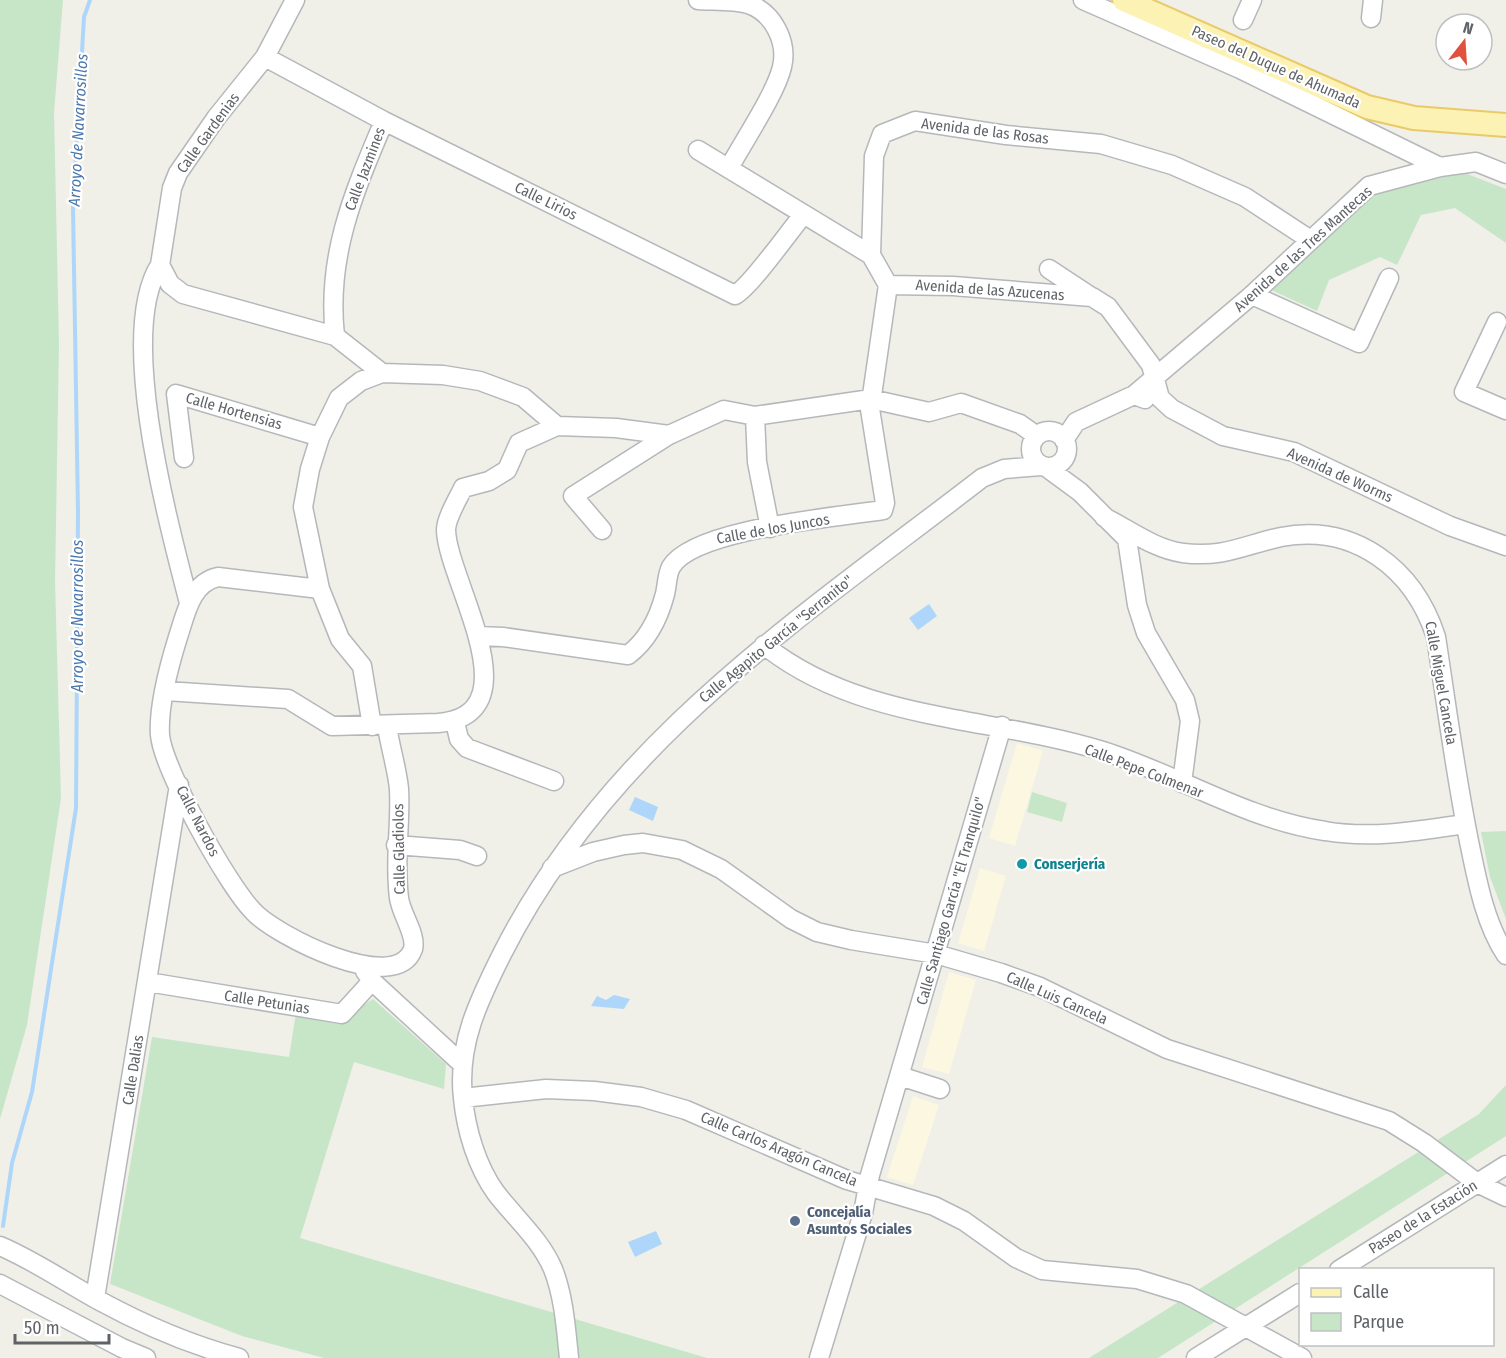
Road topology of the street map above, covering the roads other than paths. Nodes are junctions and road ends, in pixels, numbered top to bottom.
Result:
1 (295, 0) edge
2 (698, 0) edge
3 (1083, 0) edge
4 (1124, 0) edge
5 (1252, 0) edge
6 (1243, 20) dead end
7 (265, 57) junction
8 (384, 121) junction
9 (1505, 125) edge
10 (698, 150) dead end
11 (1440, 167) junction
12 (729, 168) junction
13 (1506, 174) edge
14 (803, 215) junction
15 (1309, 239) junction
16 (871, 255) junction
17 (160, 265) junction
18 (1049, 269) dead end
19 (1389, 278) dead end
20 (888, 285) junction
21 (1252, 295) junction
22 (1092, 297) junction
23 (1497, 322) dead end
24 (335, 336) junction
25 (382, 373) junction
26 (1155, 379) junction
27 (1134, 395) junction
28 (871, 399) junction
29 (1172, 409) junction
30 (1506, 410) edge
31 (754, 416) junction
32 (557, 426) junction
33 (669, 435) junction
34 (320, 436) junction
35 (1034, 442) junction
36 (1065, 446) junction
37 (184, 458) dead end
38 (1044, 466) junction
39 (1004, 469) junction
40 (1080, 492) junction
41 (1104, 517) junction
42 (770, 528) junction
43 (602, 530) dead end
44 (1151, 544) junction
45 (1506, 546) edge
46 (1132, 556) junction
47 (320, 590) junction
48 (189, 603) junction
49 (478, 636) junction
50 (764, 645) junction
51 (166, 691) junction
52 (455, 722) junction
53 (380, 726) junction
54 (1002, 726) junction
55 (554, 781) dead end
56 (1182, 783) junction
57 (183, 822) junction
58 (1465, 824) junction
59 (575, 835) junction
60 (396, 845) junction
61 (593, 852) junction
62 (477, 856) dead end
63 (552, 868) junction
64 (1489, 916) junction
65 (1506, 933) edge
66 (936, 954) junction
67 (1506, 955) edge
68 (368, 974) junction
69 (147, 982) junction
70 (466, 1037) junction
71 (438, 1041) junction
72 (461, 1063) junction
73 (900, 1076) junction
74 (940, 1089) dead end
75 (463, 1098) junction
76 (1506, 1165) edge
77 (1478, 1183) junction
78 (868, 1186) junction
79 (1506, 1197) edge
80 (0, 1246) edge
81 (1341, 1268) edge
82 (0, 1284) edge
83 (1299, 1294) edge
84 (95, 1298) junction
85 (1246, 1327) junction
86 (146, 1358) edge
87 (239, 1358) edge
88 (569, 1358) edge
89 (819, 1358) edge
90 (1197, 1358) edge
91 (1302, 1358) edge

1 - 7 street, Calle Gardenias
2 - 12 street
3 - 11 street
4 - 9 main road, Paseo del Duque de Ahumada
5 - 6 street
7 - 8 street, Calle Lirios
7 - 17 street, Calle Gardenias
8 - 14 street, Calle Lirios
8 - 24 street, Calle Jazmines
10 - 12 street
11 - 13 street, Avenida de las Tres Mantecas
11 - 15 street, Avenida de las Tres Mantecas
12 - 14 street
14 - 16 street
15 - 16 street, Avenida de las Rosas
15 - 21 street, Avenida de las Tres Mantecas
16 - 20 street
17 - 24 street
17 - 48 street, Calle Nardos
18 - 22 street, Avenida de las Azucenas
19 - 21 street
20 - 22 street, Avenida de las Azucenas
20 - 28 street
21 - 26 street, Avenida de las Tres Mantecas
22 - 26 street, Avenida de las Azucenas
23 - 30 street
24 - 25 street
25 - 32 street
25 - 34 street, Calle Gladiolos
26 - 27 street, Avenida de las Tres Mantecas
26 - 29 street, Avenida de Worms
27 - 29 street
27 - 36 street, Avenida de las Tres Mantecas
28 - 31 street
28 - 35 street
28 - 42 street, Calle de los Juncos
29 - 45 street, Avenida de Worms
31 - 33 street
31 - 42 street
32 - 33 street
32 - 49 street
33 - 43 street
34 - 37 street, Calle Hortensias
34 - 47 street, Calle Gladiolos
35 - 36 street
35 - 38 street
35 - 39 street, Calle Agapito García "Serranito"
36 - 38 street
36 - 40 street, Calle Miguel Cancela
38 - 39 street, Calle Agapito García "Serranito"
38 - 40 street, Calle Miguel Cancela
39 - 50 street, Calle Agapito García "Serranito"
40 - 41 street, Calle Miguel Cancela
41 - 44 street, Calle Miguel Cancela
41 - 46 street, Calle Miguel Cancela
42 - 49 street, Calle de los Juncos
44 - 46 street
44 - 58 street, Calle Miguel Cancela
46 - 56 street
47 - 48 street, Calle Nardos
47 - 53 street, Calle Gladiolos
48 - 51 street, Calle Nardos
49 - 52 street
50 - 54 street, Calle Pepe Colmenar
50 - 59 street, Calle Agapito García "Serranito"
51 - 53 street
51 - 57 street, Calle Nardos
52 - 53 street
52 - 55 street
53 - 60 street, Calle Gladiolos
54 - 56 street, Calle Pepe Colmenar
54 - 66 street, Calle Santiago García "El Tranquilo"
56 - 58 street, Calle Pepe Colmenar
57 - 68 street, Calle Nardos
57 - 69 street, Calle Dalias
58 - 64 street, Calle Miguel Cancela
59 - 61 street
59 - 63 street, Calle Agapito García "Serranito"
60 - 62 street
60 - 68 street, Calle Gladiolos
61 - 63 street, Calle Luis Cancela
61 - 66 street, Calle Luis Cancela
63 - 70 street, Calle Agapito García "Serranito"
64 - 65 street, Calle Miguel Cancela
64 - 67 street, Calle Miguel Cancela
66 - 73 street, Calle Santiago García "El Tranquilo"
66 - 77 street, Calle Luis Cancela
68 - 69 street, Calle Petunias
68 - 71 street
69 - 84 street, Calle Dalias
70 - 71 street
70 - 72 street, Calle Agapito García "Serranito"
71 - 72 street
72 - 75 street, Calle Agapito García "Serranito"
73 - 74 street
73 - 78 street, Calle Santiago García "El Tranquilo"
75 - 78 street, Calle Carlos Aragón Cancela
75 - 88 street, Calle Agapito García "Serranito"
76 - 77 street, Paseo de la Estación
77 - 79 street, Calle Luis Cancela
77 - 81 street, Paseo de la Estación
78 - 85 street, Calle Carlos Aragón Cancela
78 - 89 street, Calle Santiago García "El Tranquilo"
80 - 84 street
82 - 86 street
83 - 85 street
84 - 87 street
85 - 90 street
85 - 91 street, Calle Carlos Aragón Cancela

